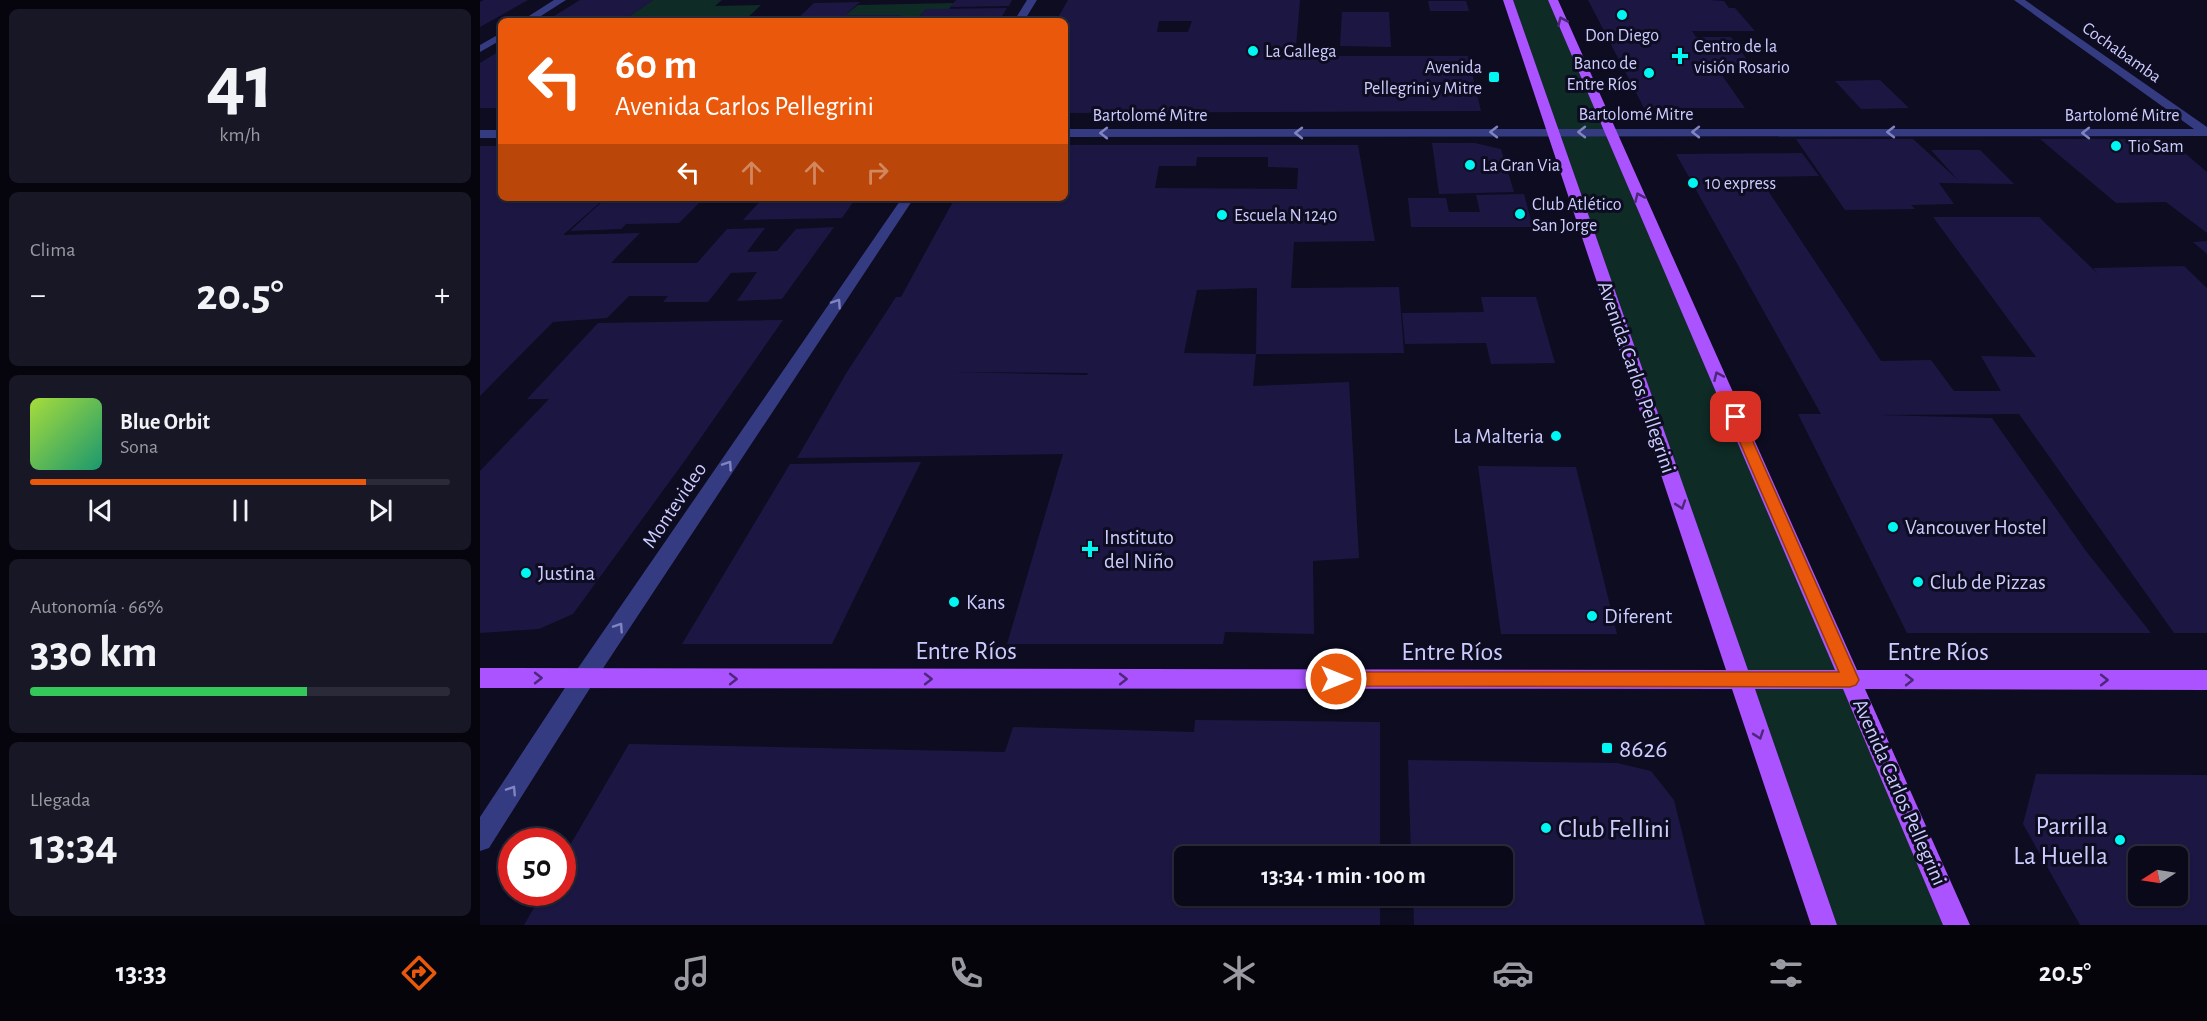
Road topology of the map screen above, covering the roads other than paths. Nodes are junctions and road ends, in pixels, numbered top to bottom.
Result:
1 (561, 0) edge
2 (1032, 0) edge
3 (1508, 0) edge
4 (1553, 0) edge
5 (2019, 0) edge
6 (531, 18) edge
7 (1021, 18) edge
8 (498, 38) edge
9 (480, 49) edge
10 (1553, 132) junction
11 (1611, 132) junction
12 (2207, 132) edge
13 (1068, 133) edge
14 (480, 134) edge
15 (498, 134) edge
16 (906, 201) edge
17 (480, 678) edge
18 (584, 678) junction
19 (1740, 680) junction
20 (1850, 680) junction
21 (2207, 680) edge
22 (480, 839) edge
23 (1824, 925) edge
24 (1957, 925) edge

1 - 6 street
2 - 7 street
3 - 10 main road, Avenida Carlos Pellegrini
11 -> 4 main road, Avenida Carlos Pellegrini
5 - 12 street, Cochabamba
8 - 9 street
11 -> 10 street, Bartolomé Mitre
10 -> 13 street, Bartolomé Mitre
10 -> 19 main road, Avenida Carlos Pellegrini
12 -> 11 street, Bartolomé Mitre
20 -> 11 main road, Avenida Carlos Pellegrini
14 - 15 street
18 -> 16 street, Montevideo
17 -> 18 main road, Entre Ríos
18 -> 19 main road, Entre Ríos
22 -> 18 street, Montevideo
19 - 20 main road, Entre Ríos
19 -> 23 main road, Avenida Carlos Pellegrini
20 -> 21 main road, Entre Ríos
20 - 24 main road, Avenida Carlos Pellegrini

